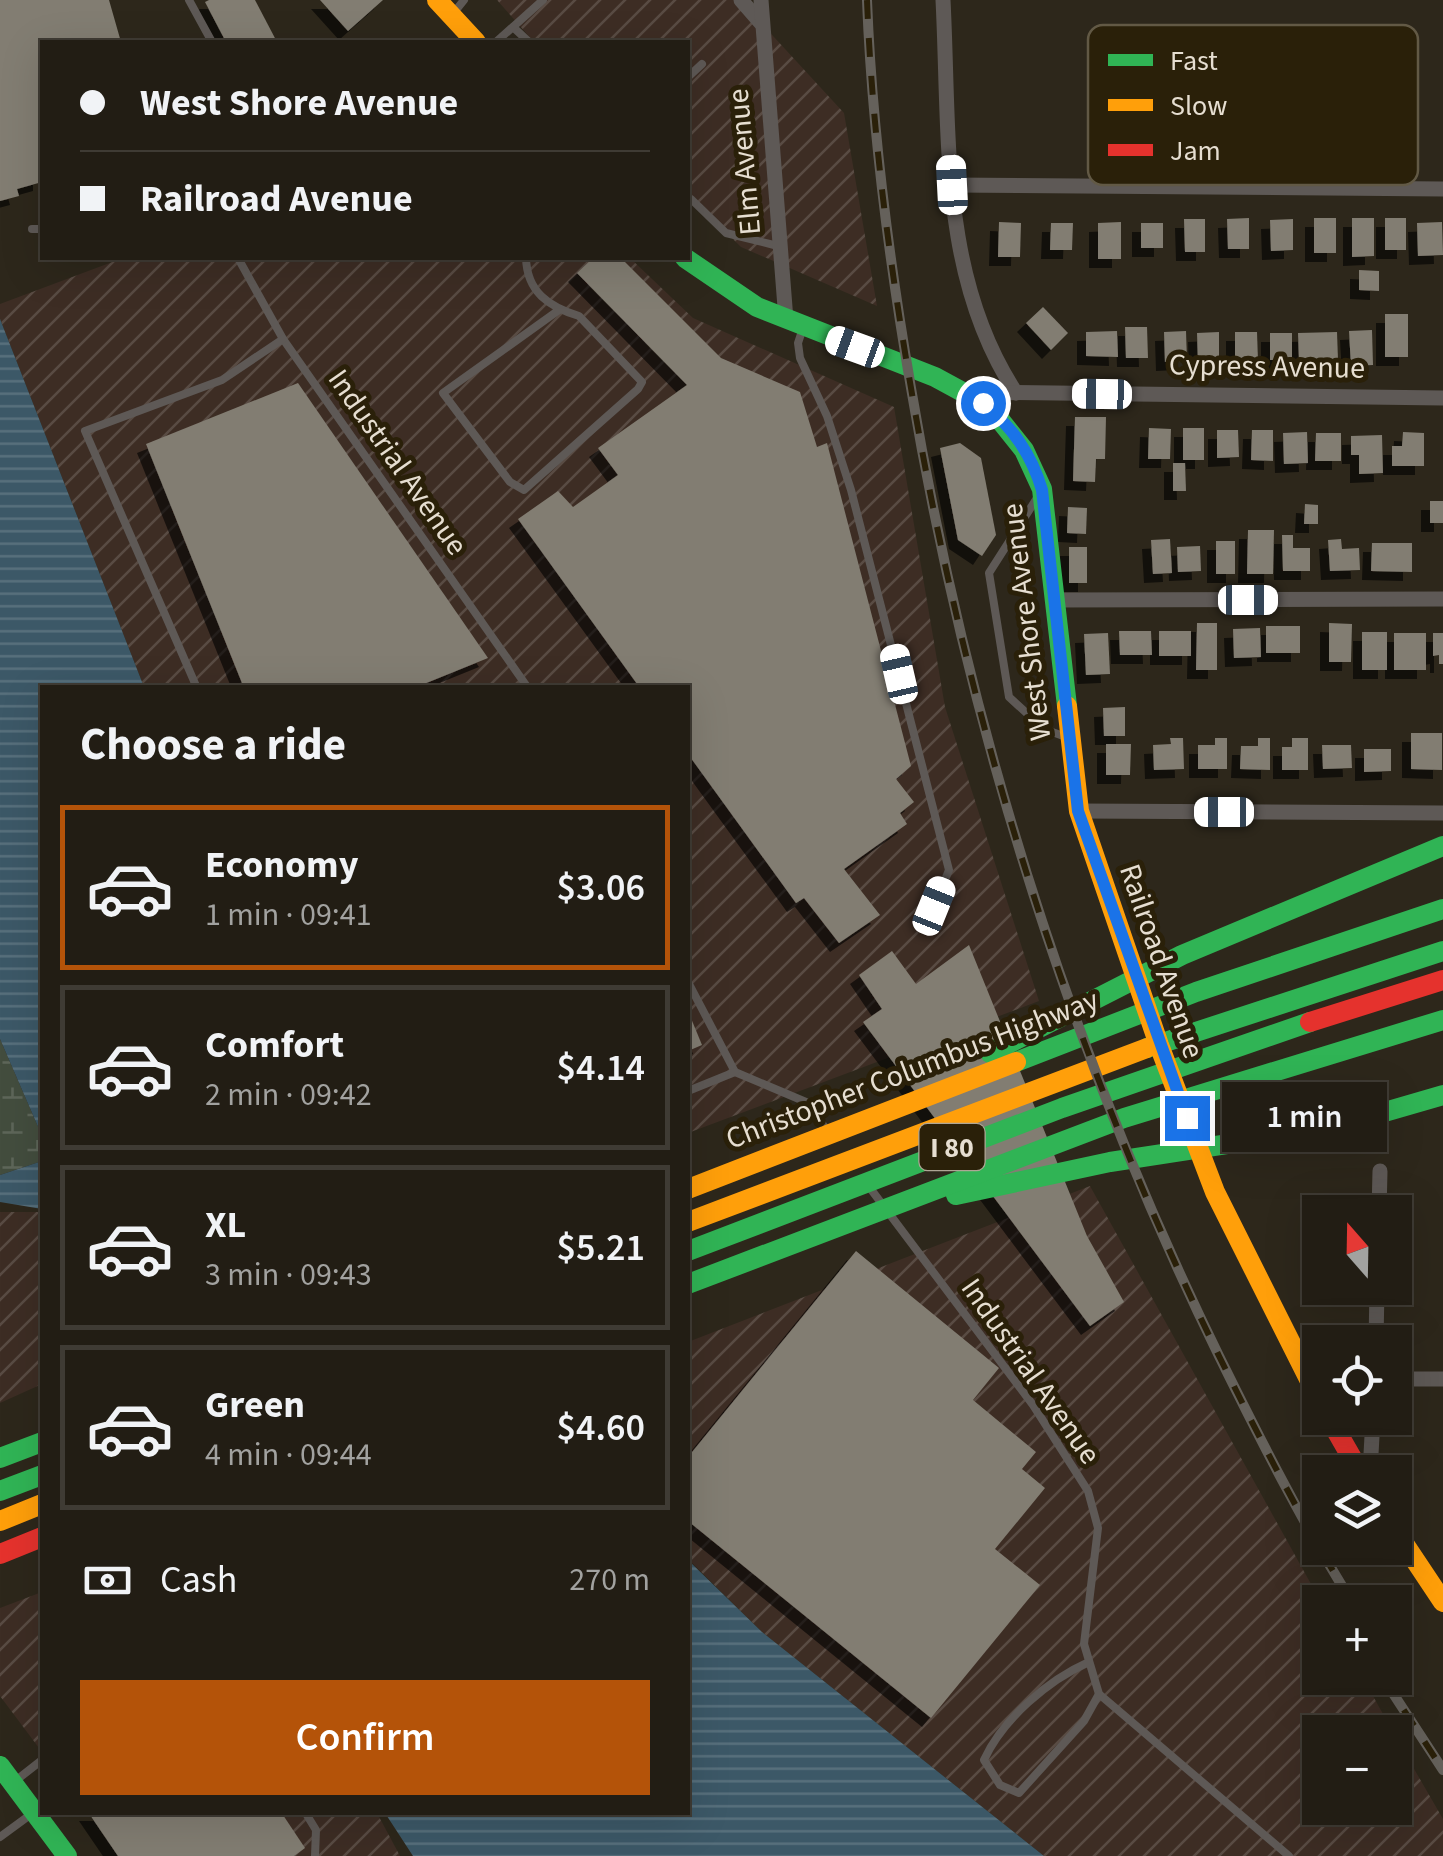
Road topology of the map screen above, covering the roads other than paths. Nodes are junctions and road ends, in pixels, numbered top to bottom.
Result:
1 (189, 0) edge
2 (543, 0) edge
3 (740, 0) edge
4 (760, 0) edge
5 (943, 0) edge
6 (450, 5) edge
7 (761, 22) junction
8 (513, 27) junction
9 (211, 40) edge
10 (471, 40) edge
11 (498, 40) edge
12 (526, 40) edge
13 (702, 64) dead end
14 (690, 76) edge
15 (952, 185) junction
16 (1443, 189) edge
17 (690, 200) edge
18 (32, 229) dead end
19 (40, 229) edge
20 (778, 246) junction
21 (239, 260) edge
22 (526, 260) edge
23 (689, 260) edge
24 (559, 310) junction
25 (794, 324) junction
26 (283, 340) junction
27 (968, 392) junction
28 (1016, 393) junction
29 (1443, 398) edge
30 (1042, 490) junction
31 (1443, 599) edge
32 (1054, 600) junction
33 (197, 685) edge
34 (526, 685) edge
35 (1070, 738) junction
36 (1078, 811) junction
37 (1443, 814) edge
38 (1443, 846) edge
39 (1443, 909) edge
40 (925, 930) dead end
41 (1443, 952) edge
42 (1443, 980) edge
43 (690, 986) edge
44 (1443, 1020) edge
45 (735, 1072) junction
46 (690, 1090) edge
47 (1443, 1095) edge
48 (846, 1126) junction
49 (1380, 1172) dead end
50 (690, 1187) edge
51 (1379, 1195) edge
52 (871, 1212) junction
53 (690, 1221) edge
54 (690, 1250) edge
55 (690, 1283) edge
56 (1302, 1356) edge
57 (1412, 1379) edge
58 (1443, 1380) edge
59 (40, 1443) edge
60 (0, 1458) edge
61 (40, 1476) edge
62 (0, 1491) edge
63 (40, 1505) edge
64 (0, 1521) edge
65 (40, 1539) edge
66 (0, 1554) edge
67 (1412, 1556) edge
68 (1443, 1602) edge
69 (1089, 1662) junction
70 (1099, 1694) junction
71 (40, 1761) edge
72 (6, 1775) edge
73 (34, 1812) junction
74 (307, 1815) edge
75 (0, 1837) edge
76 (67, 1856) edge
77 (315, 1856) edge
78 (1289, 1856) edge

1 - 9 lane
2 - 8 lane
3 - 7 street
4 - 7 street, Elm Avenue
5 - 15 street
6 - 10 main road
7 - 20 street, Elm Avenue
8 - 11 lane
8 - 12 lane
13 - 14 lane
15 - 16 street
15 - 28 street
17 - 20 lane
18 - 19 lane
20 - 25 street, Elm Avenue
21 - 26 lane, Industrial Avenue
22 - 24 lane
23 - 25 main road, Cypress Avenue
24 - 24 lane
25 - 27 main road, Cypress Avenue
25 - 40 lane
26 - 33 lane
26 - 34 lane, Industrial Avenue
27 - 28 street, Cypress Avenue
27 - 30 main road, West Shore Avenue
28 - 29 street, Cypress Avenue
30 - 32 main road, West Shore Avenue
30 - 35 lane
31 - 32 street
32 - 35 main road, West Shore Avenue
35 - 36 main road, West Shore Avenue
36 - 37 street
36 - 56 main road, Railroad Avenue
38 - 48 main road
39 - 48 main road, Christopher Columbus Highway / I 80
41 - 53 main road, Christopher Columbus Highway / I 80
42 - 54 main road, I 80
43 - 45 lane
44 - 52 main road, I 80
45 - 46 lane
45 - 69 lane, Industrial Avenue
47 - 52 main road
48 - 50 main road, Christopher Columbus Highway / I 80
49 - 51 street
52 - 55 main road, I 80
57 - 58 street
59 - 60 main road
61 - 62 main road
63 - 64 main road
65 - 66 main road
67 - 68 main road
69 - 70 lane, Industrial Avenue
69 - 70 lane
70 - 78 lane
71 - 72 lane
72 - 73 main road
73 - 75 lane
73 - 76 main road
74 - 77 lane

